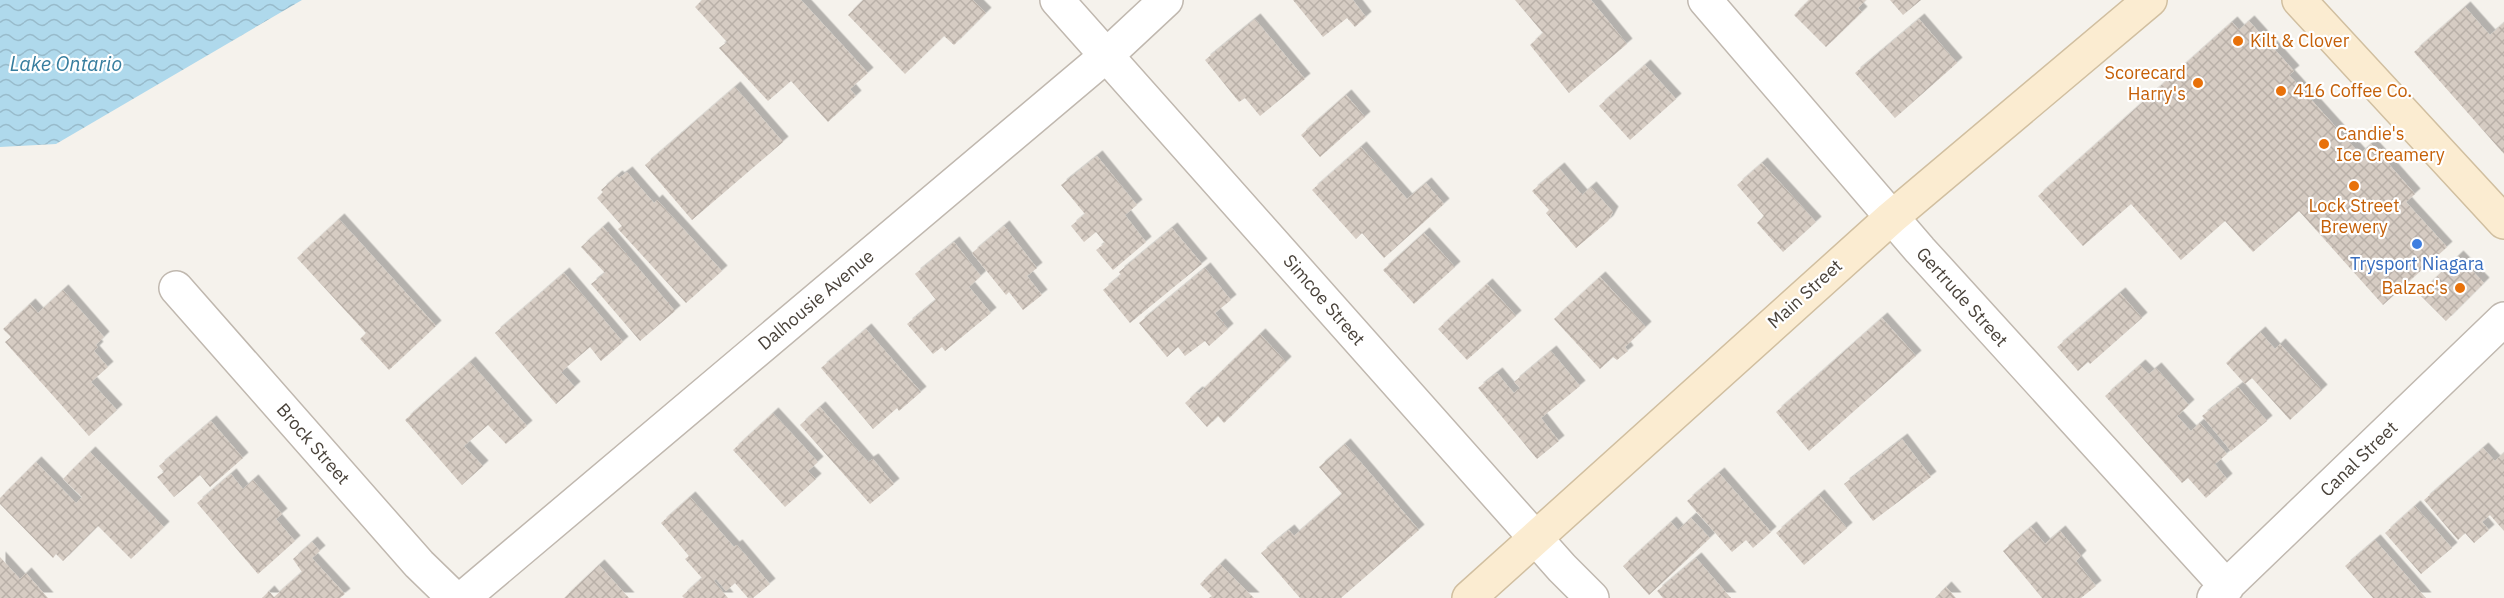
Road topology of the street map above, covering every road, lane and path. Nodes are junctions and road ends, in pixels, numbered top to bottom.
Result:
1 (1057, 0) edge
2 (1166, 0) edge
3 (1706, 0) edge
4 (2150, 0) edge
5 (2299, 0) edge
6 (1107, 55) junction
7 (1891, 218) junction
8 (2504, 222) edge
9 (176, 288) dead end
10 (2504, 319) edge
11 (1534, 537) junction
12 (2221, 592) edge
13 (454, 598) edge
14 (463, 598) edge
15 (1469, 598) edge
16 (1592, 598) edge

1 - 6 street, Simcoe Street
2 - 6 street, Dalhousie Avenue
3 - 7 street, Gertrude Street
4 - 7 main road, Main Street
5 - 8 main road
6 - 11 street, Simcoe Street
6 - 14 street, Dalhousie Avenue
7 - 11 main road, Main Street
7 - 12 street, Gertrude Street
9 - 13 street, Brock Street
10 - 12 street, Canal Street
11 - 15 main road, Main Street
11 - 16 street, Simcoe Street

